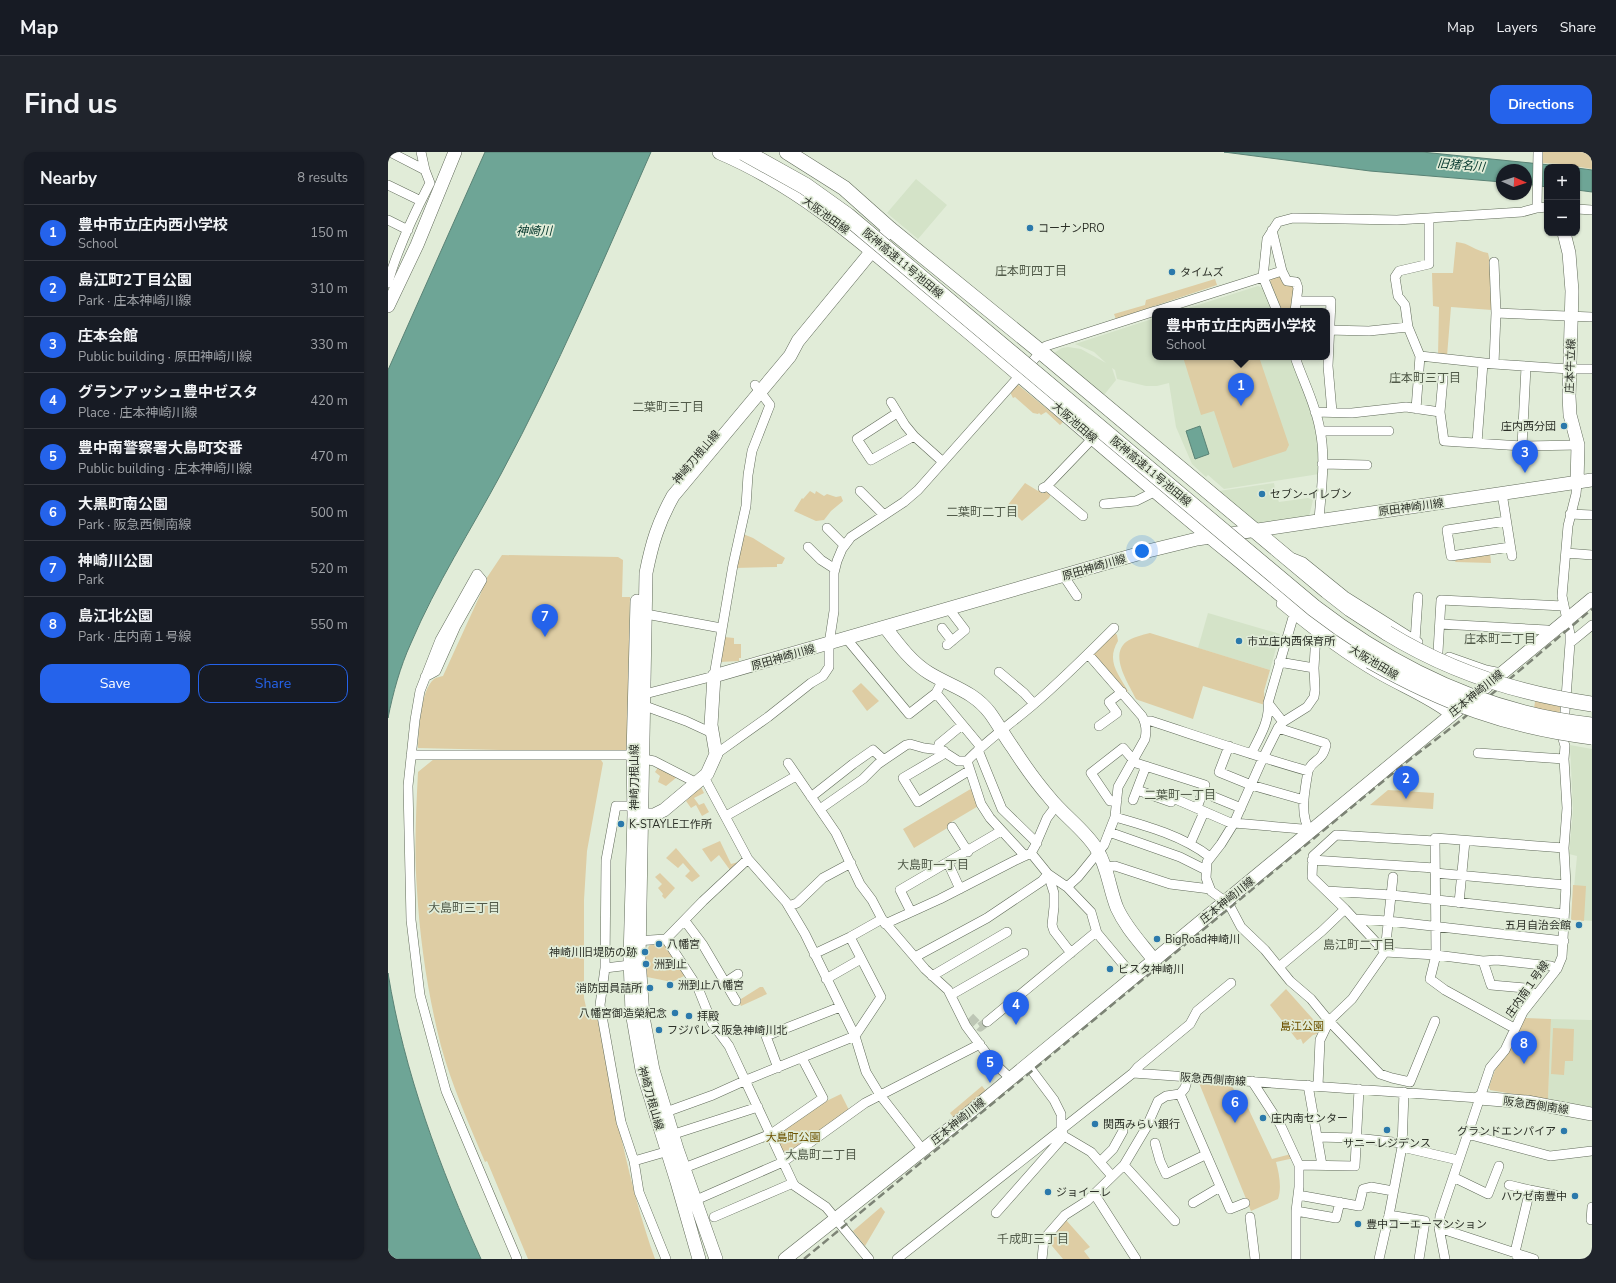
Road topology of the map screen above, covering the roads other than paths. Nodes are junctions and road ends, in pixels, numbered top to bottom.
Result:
1 (390, 152) edge
2 (421, 152) edge
3 (455, 152) edge
4 (720, 152) edge
5 (744, 152) edge
6 (765, 152) edge
7 (787, 152) edge
8 (1538, 152) edge
9 (425, 170) junction
10 (388, 185) edge
11 (421, 201) junction
12 (1537, 204) junction
13 (1544, 206) edge
14 (1580, 208) edge
15 (1592, 210) edge
16 (1429, 218) junction
17 (388, 220) edge
18 (890, 228) junction
19 (408, 230) junction
20 (1272, 230) junction
21 (1565, 236) edge
22 (872, 250) junction
23 (392, 256) edge
24 (1494, 262) dead end
25 (1282, 272) junction
26 (1263, 277) junction
27 (388, 283) edge
28 (1297, 301) junction
29 (388, 306) edge
30 (1165, 308) edge
31 (1276, 308) edge
32 (1296, 308) edge
33 (1330, 311) edge
34 (1152, 312) edge
35 (1496, 312) junction
36 (1571, 316) junction
37 (1592, 317) edge
38 (1408, 327) junction
39 (1330, 330) edge
40 (1041, 352) junction
41 (1420, 356) junction
42 (1295, 360) edge
43 (1328, 360) edge
44 (1483, 363) junction
45 (1494, 364) junction
46 (1526, 367) junction
47 (1569, 369) junction
48 (1592, 369) edge
49 (1020, 374) junction
50 (1444, 378) dead end
51 (758, 389) junction
52 (890, 402) dead end
53 (1416, 409) junction
54 (1315, 412) junction
55 (1332, 412) junction
56 (1440, 412) junction
57 (897, 413) junction
58 (1321, 431) junction
59 (1389, 431) dead end
60 (914, 436) junction
61 (1093, 438) junction
62 (1477, 443) junction
63 (1578, 445) junction
64 (1522, 446) junction
65 (943, 462) junction
66 (1322, 464) junction
67 (1367, 465) dead end
68 (1592, 480) edge
69 (1576, 483) junction
70 (860, 491) dead end
71 (1156, 491) junction
72 (1502, 493) junction
73 (1104, 504) dead end
74 (1570, 514) junction
75 (884, 515) junction
76 (1592, 515) edge
77 (1082, 516) dead end
78 (1319, 520) junction
79 (1506, 521) junction
80 (827, 528) dead end
81 (1254, 530) junction
82 (1210, 536) junction
83 (844, 545) junction
84 (808, 547) dead end
85 (1566, 553) junction
86 (1284, 555) junction
87 (1592, 555) edge
88 (1247, 566) junction
89 (835, 569) junction
90 (476, 574) dead end
91 (1063, 575) junction
92 (1077, 596) dead end
93 (1418, 597) dead end
94 (1592, 599) edge
95 (1563, 606) junction
96 (948, 609) junction
97 (646, 614) junction
98 (1294, 614) junction
99 (1567, 619) junction
100 (1440, 624) junction
101 (1592, 625) edge
102 (885, 627) junction
103 (721, 628) junction
104 (942, 628) dead end
105 (1114, 628) dead end
106 (1552, 632) junction
107 (1316, 633) junction
108 (846, 638) junction
109 (1415, 641) junction
110 (1570, 643) junction
111 (829, 644) junction
112 (1438, 652) junction
113 (1088, 654) junction
114 (1279, 662) junction
115 (1314, 668) junction
116 (999, 672) dead end
117 (1501, 673) junction
118 (714, 676) junction
119 (943, 680) junction
120 (1521, 683) dead end
121 (1122, 692) junction
122 (936, 693) junction
123 (1567, 694) junction
124 (1592, 697) edge
125 (645, 700) junction
126 (1268, 703) junction
127 (1034, 704) junction
128 (1592, 704) edge
129 (1450, 715) junction
130 (1592, 715) edge
131 (1145, 721) junction
132 (962, 725) junction
133 (1281, 725) junction
134 (1099, 726) dead end
135 (1592, 726) edge
136 (1002, 731) junction
137 (712, 733) junction
138 (1592, 737) edge
139 (1563, 739) junction
140 (1592, 744) edge
141 (1229, 746) junction
142 (942, 748) junction
143 (979, 749) junction
144 (1478, 753) dead end
145 (716, 754) junction
146 (1251, 754) junction
147 (411, 755) junction
148 (639, 757) junction
149 (1263, 758) junction
150 (1564, 759) junction
151 (884, 760) junction
152 (1133, 760) junction
153 (788, 763) dead end
154 (969, 766) junction
155 (1146, 766) junction
156 (1308, 771) junction
157 (796, 776) junction
158 (700, 780) junction
159 (1251, 785) junction
160 (1137, 790) junction
161 (811, 797) junction
162 (1214, 797) dead end
163 (1117, 800) junction
164 (1133, 800) dead end
165 (1304, 800) junction
166 (1056, 806) junction
167 (1241, 808) junction
168 (820, 809) junction
169 (1201, 810) junction
170 (637, 812) junction
171 (726, 816) junction
172 (1115, 817) junction
173 (1233, 824) junction
174 (952, 827) dead end
175 (1001, 831) junction
176 (1109, 832) junction
177 (1310, 832) junction
178 (1435, 841) junction
179 (1465, 841) junction
180 (1036, 843) junction
181 (1190, 844) junction
182 (1564, 848) junction
183 (968, 852) junction
184 (1098, 852) junction
185 (1028, 855) junction
186 (1210, 857) junction
187 (748, 859) junction
188 (1312, 860) junction
189 (851, 863) junction
190 (948, 863) junction
191 (1106, 868) junction
192 (1206, 870) junction
193 (1435, 871) junction
194 (1048, 874) junction
195 (1461, 876) junction
196 (1392, 877) dead end
197 (1566, 885) junction
198 (1067, 887) junction
199 (960, 889) junction
200 (1210, 889) junction
201 (1327, 891) junction
202 (1392, 895) junction
203 (1435, 901) junction
204 (1226, 902) junction
205 (1459, 903) junction
206 (789, 906) junction
207 (1345, 909) junction
208 (911, 912) junction
209 (1564, 914) junction
210 (1354, 919) junction
211 (685, 921) junction
212 (883, 921) junction
213 (1388, 921) junction
214 (1435, 926) junction
215 (1007, 932) dead end
216 (1096, 932) junction
217 (850, 937) junction
218 (666, 940) junction
219 (635, 941) junction
220 (1564, 941) junction
221 (1385, 952) junction
222 (1024, 953) dead end
223 (1070, 953) junction
224 (814, 954) junction
225 (1436, 955) junction
226 (915, 957) junction
227 (861, 959) junction
228 (1154, 960) junction
229 (1483, 961) junction
230 (630, 965) junction
231 (1279, 967) junction
232 (605, 968) junction
233 (1557, 968) junction
234 (738, 974) dead end
235 (932, 976) junction
236 (1134, 976) junction
237 (826, 979) junction
238 (726, 982) junction
239 (1231, 983) dead end
240 (951, 995) junction
241 (1536, 995) junction
242 (736, 1001) dead end
243 (957, 1006) junction
244 (840, 1007) junction
245 (970, 1017) tunnel mouth
246 (1329, 1021) junction
247 (987, 1022) dead end
248 (1435, 1022) dead end
249 (1514, 1028) junction
250 (855, 1036) junction
251 (980, 1044) junction
252 (802, 1058) junction
253 (1027, 1064) junction
254 (778, 1068) junction
255 (1133, 1073) junction
256 (1188, 1077) junction
257 (1010, 1078) junction
258 (744, 1081) junction
259 (1252, 1081) junction
260 (1308, 1085) junction
261 (1318, 1086) junction
262 (1359, 1089) junction
263 (1404, 1092) junction
264 (1180, 1094) junction
265 (880, 1095) junction
266 (1479, 1098) junction
267 (758, 1107) junction
268 (666, 1112) junction
269 (1592, 1114) edge
270 (1123, 1131) dead end
271 (1063, 1133) junction
272 (771, 1134) junction
273 (1467, 1134) junction
274 (668, 1136) junction
275 (1317, 1137) junction
276 (1356, 1138) junction
277 (1155, 1143) dead end
278 (1402, 1145) junction
279 (672, 1150) junction
280 (923, 1150) junction
281 (1592, 1151) edge
282 (1205, 1155) junction
283 (1458, 1160) junction
284 (634, 1161) junction
285 (783, 1162) junction
286 (1100, 1162) junction
287 (1124, 1165) junction
288 (1299, 1165) junction
289 (1322, 1165) junction
290 (1499, 1166) dead end
291 (679, 1170) junction
292 (1112, 1176) junction
293 (1452, 1177) junction
294 (793, 1183) junction
295 (1509, 1185) dead end
296 (1220, 1188) junction
297 (1530, 1190) junction
298 (1393, 1191) junction
299 (1095, 1194) junction
300 (1555, 1194) dead end
301 (1298, 1195) junction
302 (696, 1200) junction
303 (1245, 1202) dead end
304 (1340, 1202) junction
305 (1193, 1203) dead end
306 (1592, 1206) edge
307 (1296, 1211) junction
308 (996, 1213) dead end
309 (1389, 1215) junction
310 (714, 1216) dead end
311 (1250, 1217) dead end
312 (836, 1220) junction
313 (1591, 1220) edge
314 (1175, 1221) dead end
315 (1440, 1228) junction
316 (1516, 1255) edge
317 (517, 1259) edge
318 (666, 1259) edge
319 (699, 1259) edge
320 (716, 1259) edge
321 (785, 1259) edge
322 (869, 1259) edge
323 (897, 1259) edge
324 (1042, 1259) edge
325 (1136, 1259) edge
326 (1255, 1259) edge
327 (1296, 1259) edge
328 (1379, 1259) edge
329 (1419, 1259) edge
330 (1445, 1259) edge
331 (1534, 1259) edge

1 - 9 street
2 - 9 street
3 - 29 street
4 - 22 main road, 大阪池田線
5 - 135 highway, 阪神高速11号池田線, bridge
6 - 130 highway, 阪神高速11号池田線
7 - 18 main road
8 - 12 street
9 - 11 street
10 - 11 street
11 - 19 street
12 - 13 street
12 - 16 street
14 - 15 street
16 - 20 street
16 - 38 street
17 - 19 street
18 - 22 street, 神崎刀根山線
18 - 40 main road
19 - 23 street
20 - 25 street
20 - 26 street
21 - 36 street, 庄本牛立線
22 - 49 main road, 大阪池田線
22 - 51 street, 神崎刀根山線
23 - 27 street
24 - 35 street
25 - 26 street
25 - 28 street
26 - 30 street
26 - 31 street
28 - 32 street
28 - 33 street
34 - 40 street
35 - 36 street
35 - 45 street
36 - 37 street
36 - 47 street, 庄本牛立線
38 - 39 street
38 - 41 street
40 - 49 street
40 - 81 main road
41 - 44 street
41 - 53 street
42 - 54 street
43 - 55 street
44 - 45 street
44 - 62 street
45 - 46 street
46 - 47 street
46 - 64 street
47 - 48 street
47 - 63 street, 庄本牛立線
49 - 61 main road, 大阪池田線
49 - 65 street
50 - 56 street
51 - 97 street, 神崎刀根山線
51 - 103 street
51 - 148 street, 神崎刀根山線
52 - 57 street
53 - 55 street
53 - 56 street
54 - 55 street
54 - 58 street
56 - 62 street
57 - 60 street
57 - 60 street
58 - 59 street
58 - 66 street
60 - 65 street
61 - 71 main road, 大阪池田線
61 - 77 street
62 - 64 street
63 - 64 street
63 - 69 street, 庄本牛立線
65 - 75 street
66 - 67 street
66 - 78 street
68 - 69 street
69 - 72 street, 原田神崎川線
69 - 74 street, 庄内南１号線
70 - 75 street
71 - 73 street
71 - 82 main road, 大阪池田線
72 - 78 street, 原田神崎川線
72 - 79 street
74 - 76 street
74 - 85 street, 庄内南１号線
75 - 83 street
78 - 81 street, 原田神崎川線
79 - 79 street
80 - 83 street
81 - 82 street, 原田神崎川線
81 - 86 main road
82 - 88 main road, 大阪池田線
82 - 91 street, 原田神崎川線
83 - 89 street
84 - 89 street
85 - 87 street
85 - 95 street, 庄内南１号線
86 - 109 street
86 - 128 main road, bridge
88 - 98 street
88 - 138 main road, 大阪池田線, bridge
89 - 111 street
90 - 147 street
91 - 92 street
91 - 96 street, 原田神崎川線
93 - 109 street
94 - 99 street, 庄本神崎川線
95 - 99 street, 庄内南１号線
95 - 100 street
96 - 102 street, 原田神崎川線
96 - 104 street
97 - 103 street
97 - 125 street, 神崎刀根山線
98 - 107 street
98 - 114 street
99 - 106 street, 庄本神崎川線
99 - 110 street, 庄内南１号線
100 - 106 street
100 - 112 street
101 - 110 street
102 - 108 street, 原田神崎川線
102 - 119 street
103 - 118 street
105 - 113 street
106 - 117 street, 庄本神崎川線
107 - 115 street
107 - 129 street
108 - 111 street, 原田神崎川線
108 - 122 street
109 - 112 street
110 - 123 street, 庄内南１号線
111 - 118 street, 原田神崎川線
111 - 145 street
112 - 117 street
113 - 121 street
113 - 127 street
114 - 115 street
114 - 126 street
115 - 133 street
116 - 127 street
117 - 129 street, 庄本神崎川線
118 - 125 street
118 - 137 street
119 - 122 street
119 - 136 street
120 - 123 street
121 - 131 street
121 - 134 street
122 - 132 street
123 - 124 street
123 - 139 street, 庄内南１号線
125 - 137 street
125 - 148 street, 神崎刀根山線
126 - 133 street
126 - 146 street
127 - 136 street
129 - 177 street, 庄本神崎川線
131 - 141 street
131 - 152 street
132 - 142 street
132 - 143 street
133 - 149 street
133 - 156 street
136 - 143 street
136 - 166 street
137 - 145 street
139 - 140 street
139 - 150 street, 庄内南１号線
141 - 146 street
141 - 159 street
142 - 151 street
142 - 154 street
142 - 154 street
143 - 154 street
143 - 180 street
144 - 150 street
145 - 158 street
146 - 149 street
147 - 148 street
147 - 317 street
148 - 158 street
148 - 170 street, 神崎刀根山線
149 - 156 street
149 - 159 street
150 - 182 street, 庄内南１号線
151 - 161 street
151 - 168 street
152 - 155 street
152 - 163 street
152 - 163 street
153 - 157 street
154 - 175 street
155 - 160 street
155 - 169 street
156 - 165 street
157 - 161 street
157 - 171 street
158 - 170 street
158 - 171 street
159 - 165 street
159 - 167 street
160 - 164 street
160 - 169 street
161 - 168 street
162 - 167 street
163 - 172 street
165 - 177 street
166 - 180 street
166 - 184 street
167 - 173 street
168 - 189 street
169 - 173 street
169 - 181 street
170 - 219 street, 神崎刀根山線
170 - 232 street
171 - 187 street
172 - 176 street
172 - 181 street
173 - 177 street
173 - 186 street
174 - 183 street
175 - 183 street
175 - 185 street
176 - 184 street
176 - 192 street
177 - 204 street, 庄本神崎川線
178 - 179 street
178 - 188 street
178 - 193 street
179 - 182 street
179 - 195 street
180 - 185 street
181 - 186 street
182 - 197 street, 庄内南１号線
183 - 190 street
184 - 191 street
184 - 198 street
185 - 194 street
185 - 199 street
186 - 192 street
187 - 206 street
187 - 211 street
188 - 193 street
188 - 201 street
189 - 206 street
189 - 212 street
190 - 199 street
190 - 208 street
191 - 200 street
191 - 228 street
192 - 200 street
193 - 195 street
193 - 203 street
194 - 198 street
194 - 223 street
194 - 226 street
195 - 197 street
195 - 205 street
196 - 202 street
197 - 209 street, 庄内南１号線
198 - 216 street
199 - 208 street
200 - 204 street
201 - 202 street
201 - 207 street
202 - 203 street
202 - 213 street
203 - 205 street
203 - 214 street
204 - 228 street, 庄本神崎川線
204 - 231 street
205 - 209 street
206 - 224 street
207 - 210 street
207 - 231 street
208 - 212 street
209 - 220 street, 庄内南１号線
210 - 213 street
210 - 221 street
211 - 218 street
211 - 238 street
212 - 217 street
212 - 226 street
213 - 214 street
213 - 221 street
214 - 220 street
214 - 225 street
215 - 235 street
216 - 223 street
216 - 236 street
217 - 224 street
217 - 227 street
218 - 219 street
218 - 258 street
219 - 230 street, 神崎刀根山線
219 - 268 street, 神崎刀根山線
220 - 233 street, 庄内南１号線
221 - 225 street
221 - 246 street
222 - 240 street
223 - 247 street
224 - 237 street
225 - 229 street
225 - 249 street
226 - 235 street
227 - 237 street
227 - 250 street
228 - 236 street, 庄本神崎川線
229 - 233 street
229 - 241 street
230 - 232 street
230 - 274 street, 神崎刀根山線
231 - 246 street
232 - 284 street
233 - 241 street, 庄内南１号線
234 - 238 street
235 - 240 street
236 - 253 street, 庄本神崎川線
237 - 244 street
238 - 242 street
239 - 255 street
240 - 243 street
241 - 249 street, 庄内南１号線
243 - 245 street
243 - 251 street
244 - 250 street
244 - 254 street
246 - 248 street
246 - 261 street
249 - 266 street, 庄内南１号線
250 - 252 street
250 - 265 street
251 - 257 street
251 - 265 street
252 - 254 street
252 - 272 street
253 - 257 street, 庄本神崎川線
253 - 271 street
254 - 258 street
255 - 256 street, 阪急西側南線
255 - 271 street
256 - 259 street, 阪急西側南線
256 - 264 street
257 - 280 street, 庄本神崎川線
258 - 267 street
258 - 268 street
259 - 260 street, 阪急西側南線
259 - 288 street
260 - 261 street, 阪急西側南線
260 - 275 street
261 - 262 street, 阪急西側南線
262 - 263 street, 阪急西側南線
262 - 276 street
263 - 266 street, 阪急西側南線
263 - 278 street
264 - 282 street
264 - 287 street
265 - 280 street
265 - 285 street
266 - 269 street, 阪急西側南線
266 - 273 street, 庄内南１号線
267 - 272 street
267 - 274 street
268 - 274 street, 神崎刀根山線
270 - 286 street
271 - 286 street
271 - 308 street
271 - 323 street
272 - 285 street
272 - 291 street
273 - 281 street
273 - 283 street, 庄内南１号線
274 - 279 street, 神崎刀根山線
275 - 276 street
275 - 289 street
276 - 278 street
276 - 289 street
277 - 282 street
278 - 283 street
278 - 298 street
279 - 284 street
279 - 291 street, 神崎刀根山線
280 - 312 street, 庄本神崎川線
282 - 296 street
283 - 293 street, 庄内南１号線
284 - 318 street
285 - 294 street
285 - 302 street
286 - 292 street
287 - 292 street
287 - 314 street
288 - 289 street
288 - 301 street
290 - 293 street
291 - 302 street, 神崎刀根山線
291 - 319 street, 神崎刀根山線
292 - 299 street
293 - 315 street, 庄内南１号線
294 - 310 street
294 - 312 street
295 - 297 street
296 - 303 street
296 - 305 street
297 - 300 street
297 - 316 street
298 - 304 street
298 - 309 street
299 - 324 street
299 - 325 street
301 - 304 street
301 - 307 street
302 - 320 street, 神崎刀根山線
304 - 307 street
306 - 313 street
307 - 327 street
309 - 328 street
309 - 329 street
311 - 326 street
312 - 321 street, 庄本神崎川線
312 - 322 street
315 - 316 street
315 - 330 street, 庄内南１号線
316 - 331 street

